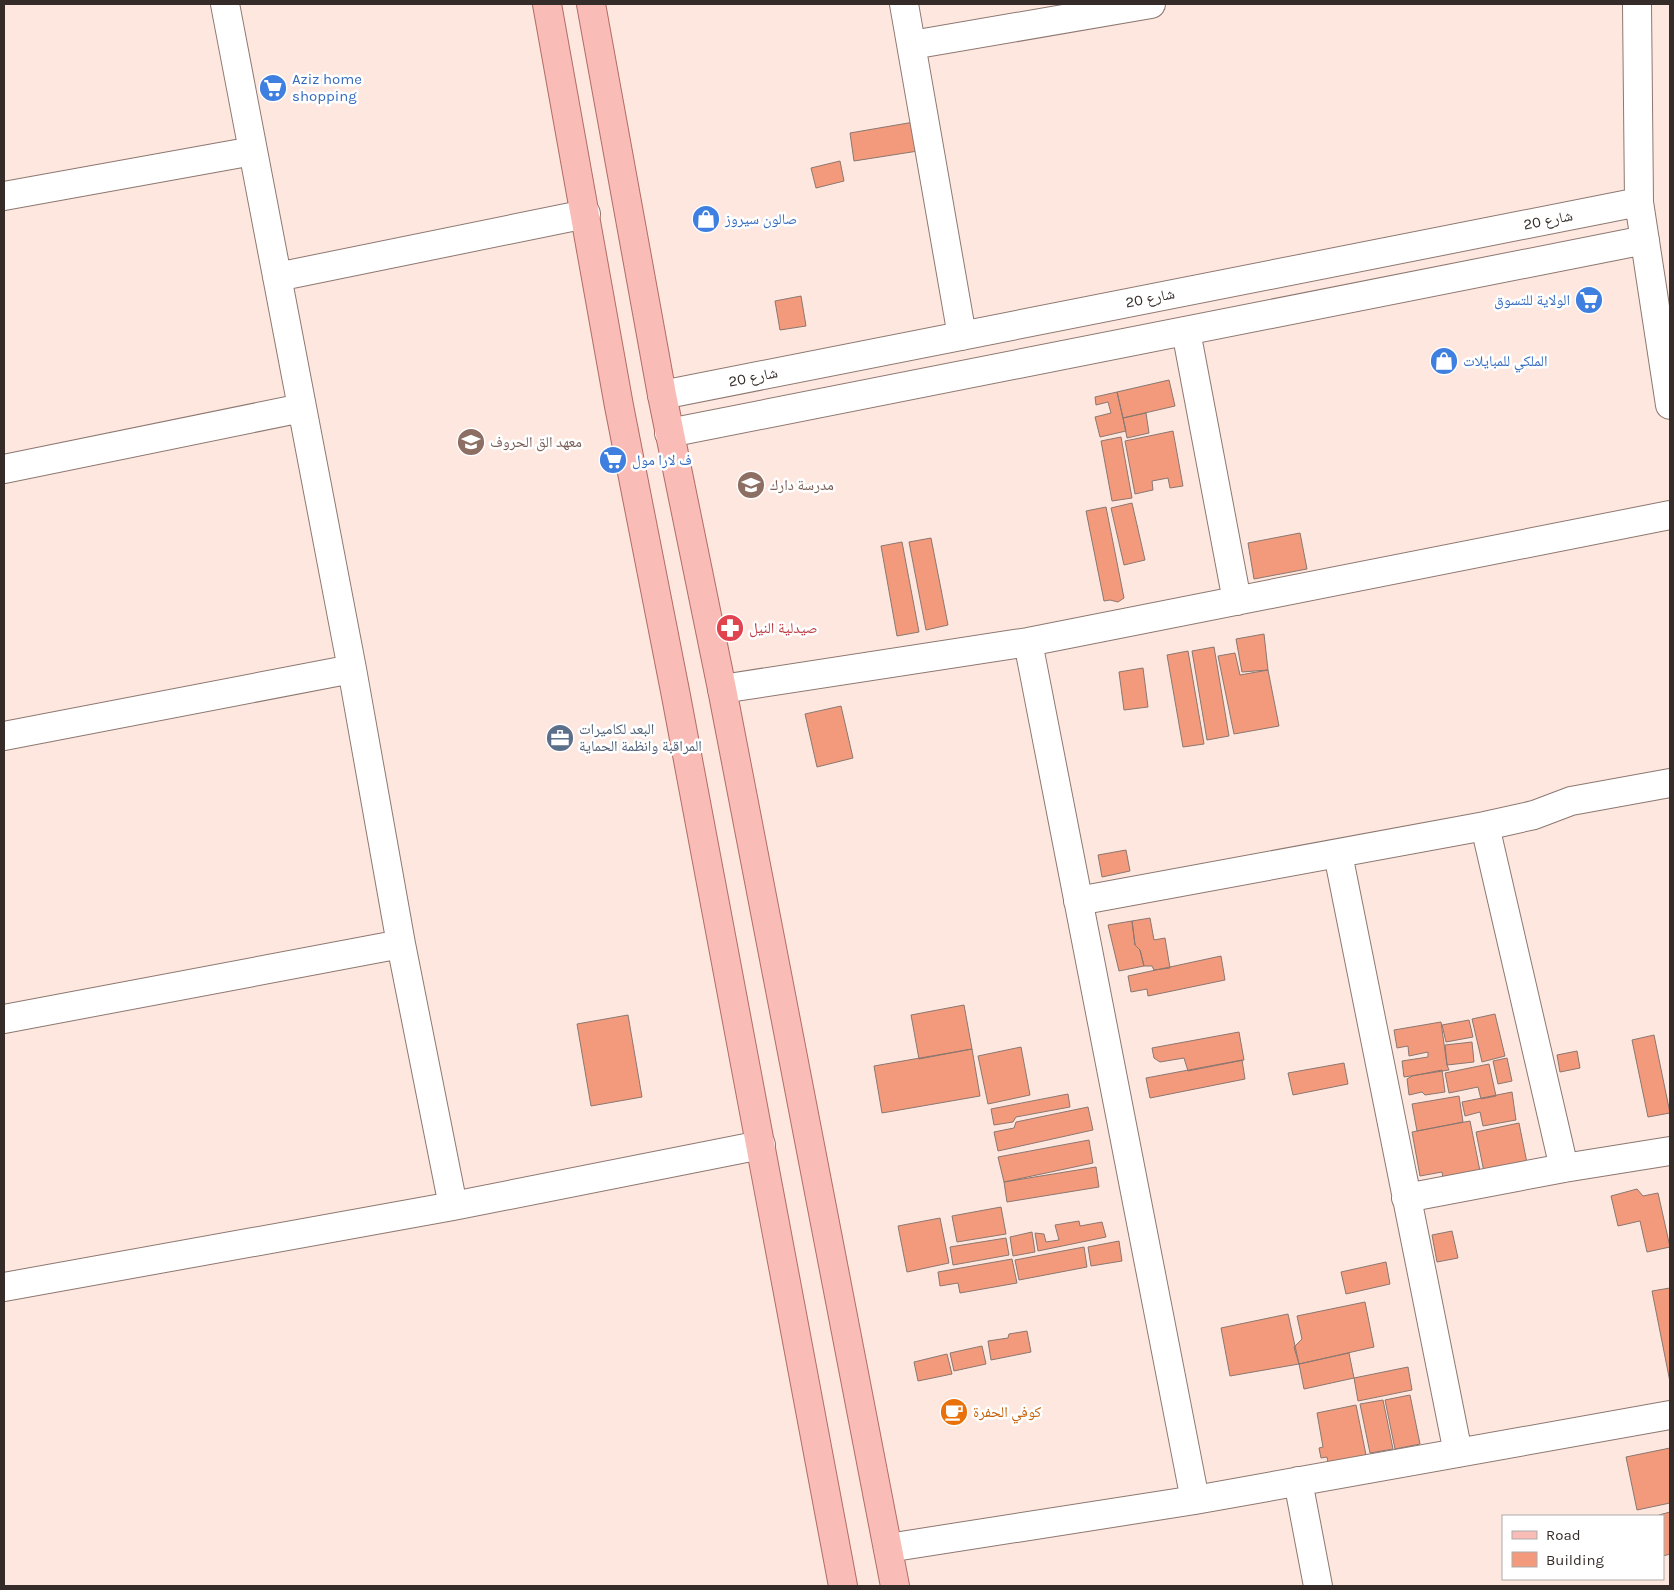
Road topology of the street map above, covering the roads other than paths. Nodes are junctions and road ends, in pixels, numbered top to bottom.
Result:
1 (225, 4) edge
2 (547, 4) edge
3 (591, 4) edge
4 (904, 4) edge
5 (1151, 4) edge
6 (1637, 4) edge
7 (912, 45) junction
8 (253, 151) junction
9 (4, 196) edge
10 (1639, 202) junction
11 (586, 214) junction
12 (1645, 240) junction
13 (277, 277) junction
14 (1186, 331) junction
15 (962, 336) junction
16 (662, 395) junction
17 (1670, 406) edge
18 (302, 408) junction
19 (669, 433) junction
20 (4, 470) edge
21 (1670, 515) edge
22 (1237, 601) junction
23 (1028, 642) junction
24 (352, 669) junction
25 (722, 689) junction
26 (4, 736) edge
27 (1670, 783) edge
28 (1485, 826) junction
29 (1338, 854) junction
30 (1078, 901) junction
31 (401, 944) junction
32 (4, 1019) edge
33 (761, 1145) junction
34 (1670, 1151) edge
35 (1564, 1168) junction
36 (1406, 1198) junction
37 (452, 1206) junction
38 (4, 1287) edge
39 (1670, 1415) edge
40 (1458, 1453) junction
41 (1298, 1481) junction
42 (1195, 1500) junction
43 (888, 1548) junction
44 (843, 1586) edge
45 (896, 1586) edge
46 (1318, 1586) edge

1 - 8 street
2 - 11 main road
3 - 16 main road
4 - 7 street
5 - 7 street
6 - 10 street
7 - 15 street
8 - 9 street
8 - 13 street
10 - 12 street
10 - 15 street, شارع 20
11 - 13 street
11 - 33 main road
12 - 14 street
12 - 17 street
13 - 18 street
14 - 19 street
14 - 22 street
15 - 16 street, شارع 20
16 - 19 main road
18 - 20 street
18 - 24 street
19 - 25 main road
21 - 22 street
22 - 23 street
23 - 25 street
23 - 30 street
24 - 26 street
24 - 31 street
25 - 43 main road
27 - 28 street
28 - 29 street
28 - 35 street
29 - 30 street
29 - 36 street
30 - 42 street
31 - 32 street
31 - 37 street
33 - 37 street
33 - 44 main road
34 - 35 street
35 - 36 street
36 - 40 street
37 - 38 street
39 - 40 street
40 - 41 street
41 - 42 street
41 - 46 street
42 - 43 street
43 - 45 main road

